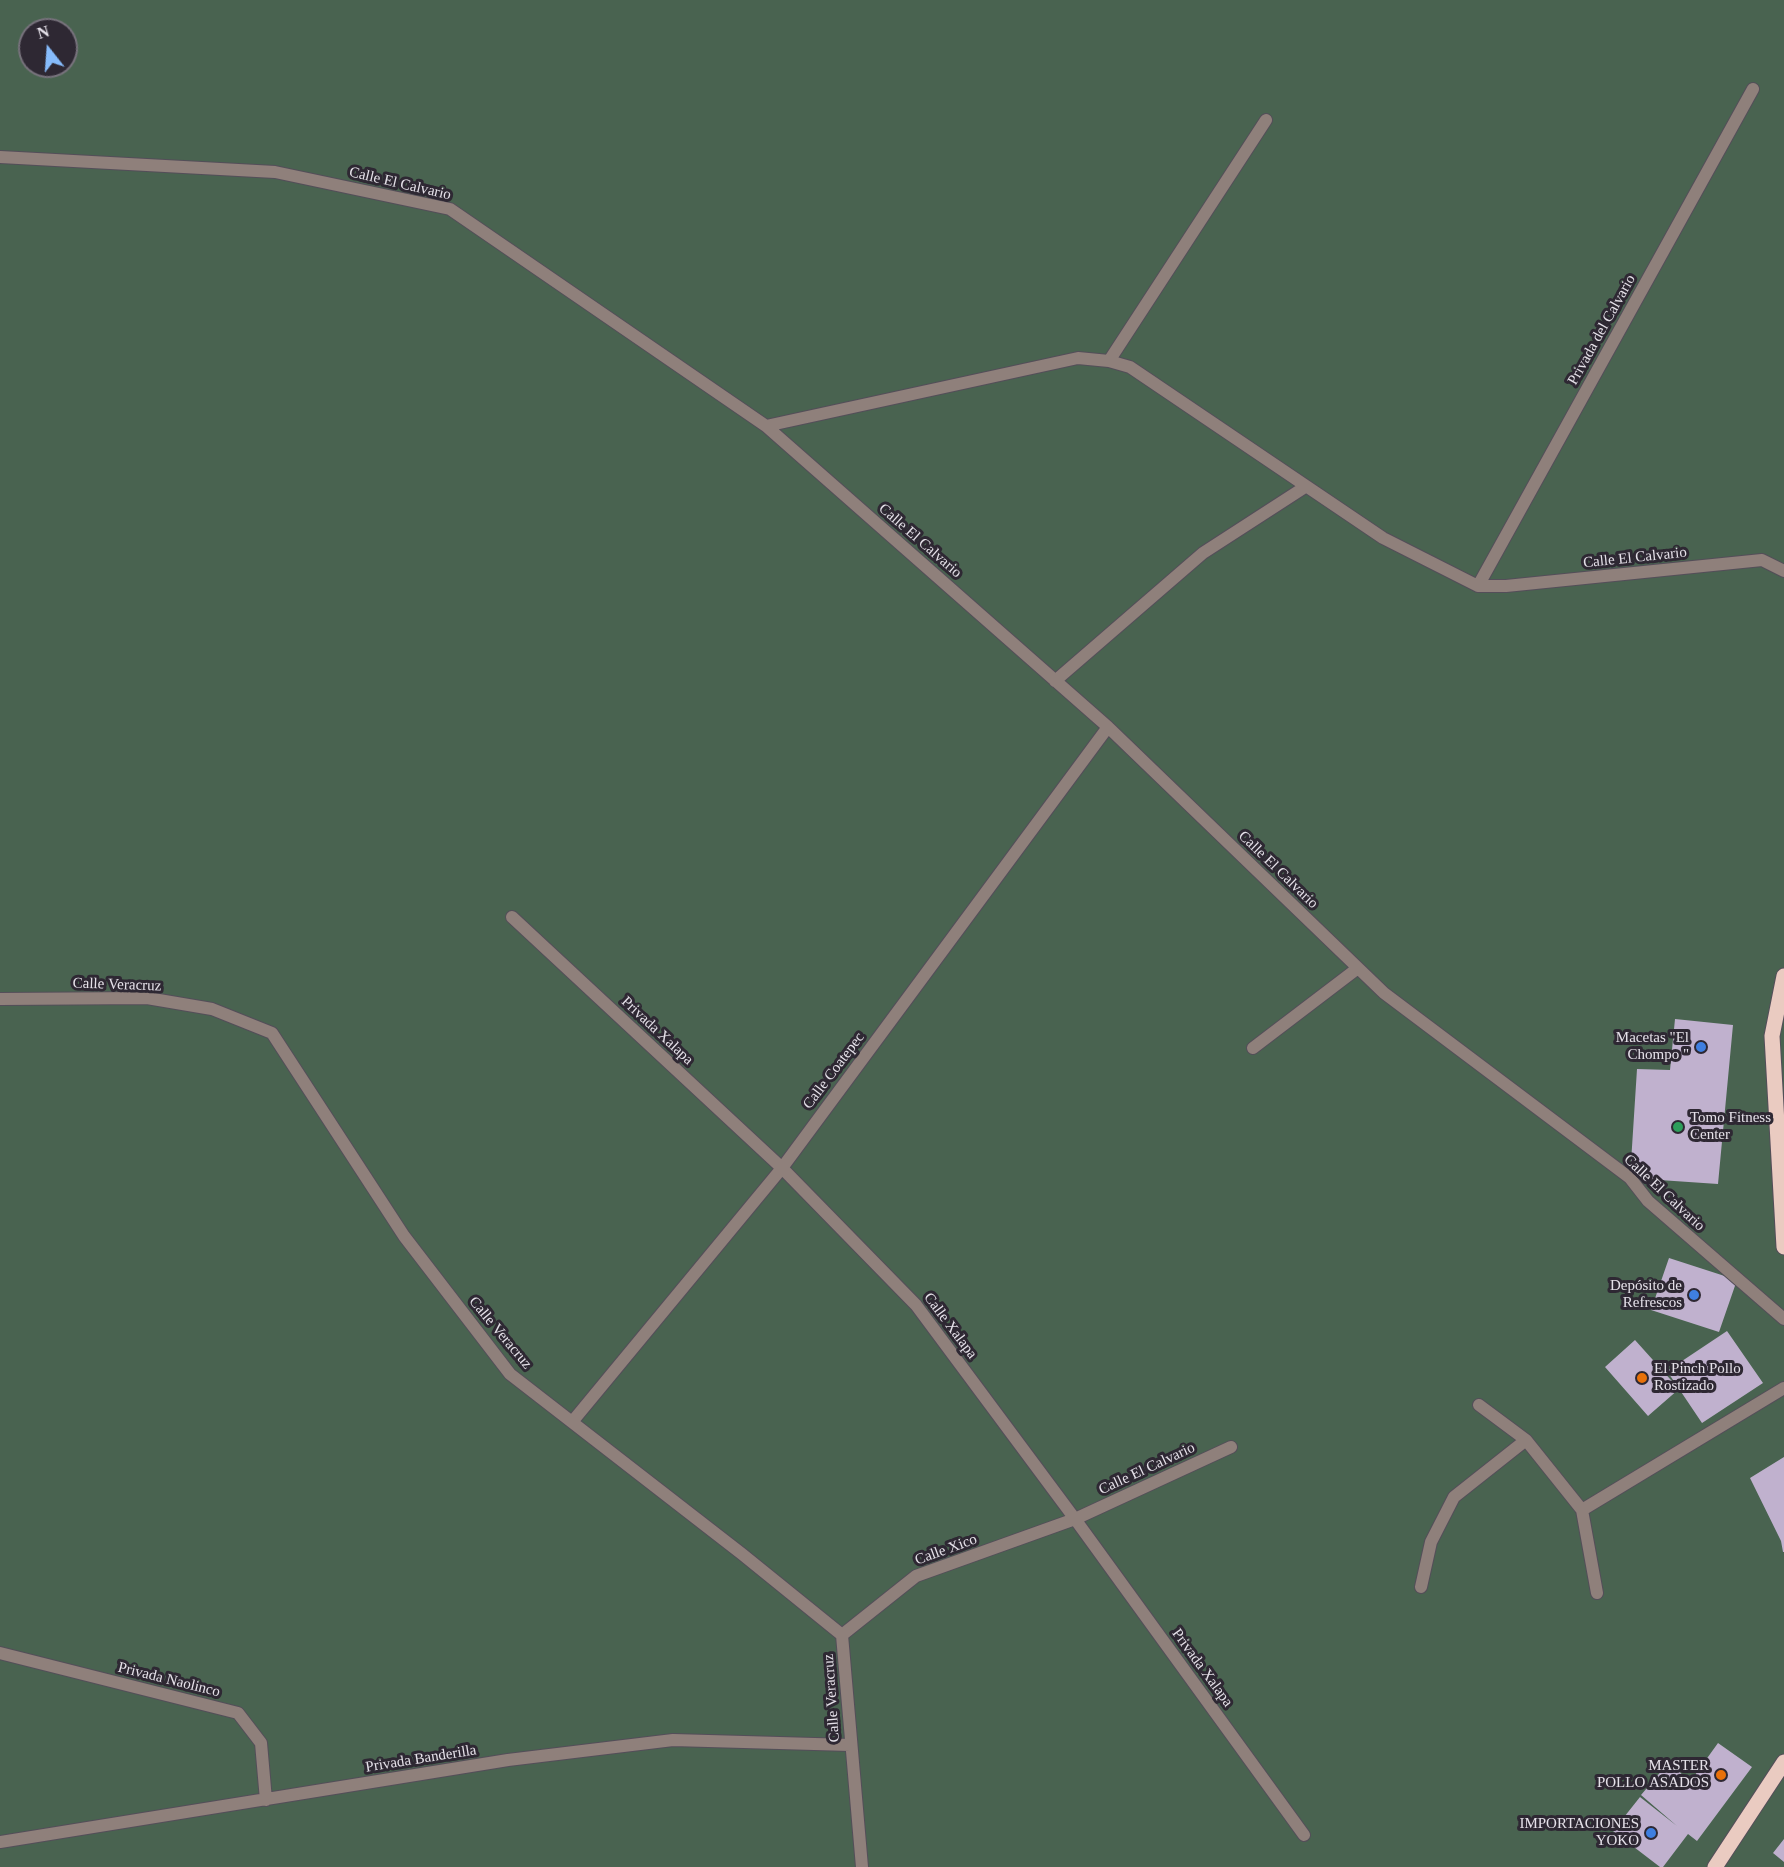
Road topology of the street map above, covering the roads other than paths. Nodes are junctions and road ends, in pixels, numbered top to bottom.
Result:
1 (1753, 89) dead end
2 (1266, 120) dead end
3 (0, 157) edge
4 (1109, 361) junction
5 (766, 426) junction
6 (1305, 486) junction
7 (1784, 571) edge
8 (1478, 586) junction
9 (1055, 681) junction
10 (1108, 728) junction
11 (512, 917) dead end
12 (1358, 968) junction
13 (1784, 976) edge
14 (0, 999) edge
15 (1252, 1048) dead end
16 (782, 1168) junction
17 (1784, 1247) edge
18 (1784, 1319) edge
19 (1784, 1388) edge
20 (1479, 1405) dead end
21 (572, 1422) junction
22 (1526, 1440) junction
23 (1231, 1447) dead end
24 (1582, 1510) junction
25 (1075, 1519) junction
26 (1421, 1587) dead end
27 (1597, 1593) dead end
28 (842, 1635) junction
29 (0, 1653) edge
30 (850, 1745) junction
31 (1784, 1762) edge
32 (266, 1800) junction
33 (1304, 1835) dead end
34 (0, 1842) edge
35 (862, 1867) edge
36 (1715, 1867) edge

1 - 8 street, Privada del Calvario
2 - 4 street
3 - 5 street, Calle El Calvario
4 - 5 street, Calle El Calvario
4 - 6 street, Calle El Calvario
5 - 9 street, Calle El Calvario
6 - 8 street, Calle El Calvario
6 - 9 street
7 - 8 street, Calle El Calvario
9 - 10 street, Calle El Calvario
10 - 12 street, Calle El Calvario
10 - 16 street, Calle Coatepec
11 - 16 street, Privada Xalapa
12 - 15 street
12 - 18 street, Calle El Calvario
13 - 17 main road
14 - 21 street, Calle Veracruz
16 - 21 street, Calle Coatepec
16 - 25 street, Calle Xalapa
19 - 24 street
20 - 22 street
21 - 28 street, Calle Veracruz
22 - 24 street
22 - 26 street
23 - 25 street, Calle El Calvario
24 - 27 street
25 - 28 street, Calle Xico
25 - 33 street, Privada Xalapa
28 - 30 street, Calle Veracruz
29 - 32 street, Privada Naolinco
30 - 32 street, Privada Banderilla
30 - 35 street, Calle Veracruz
31 - 36 main road
32 - 34 street, Privada Banderilla

